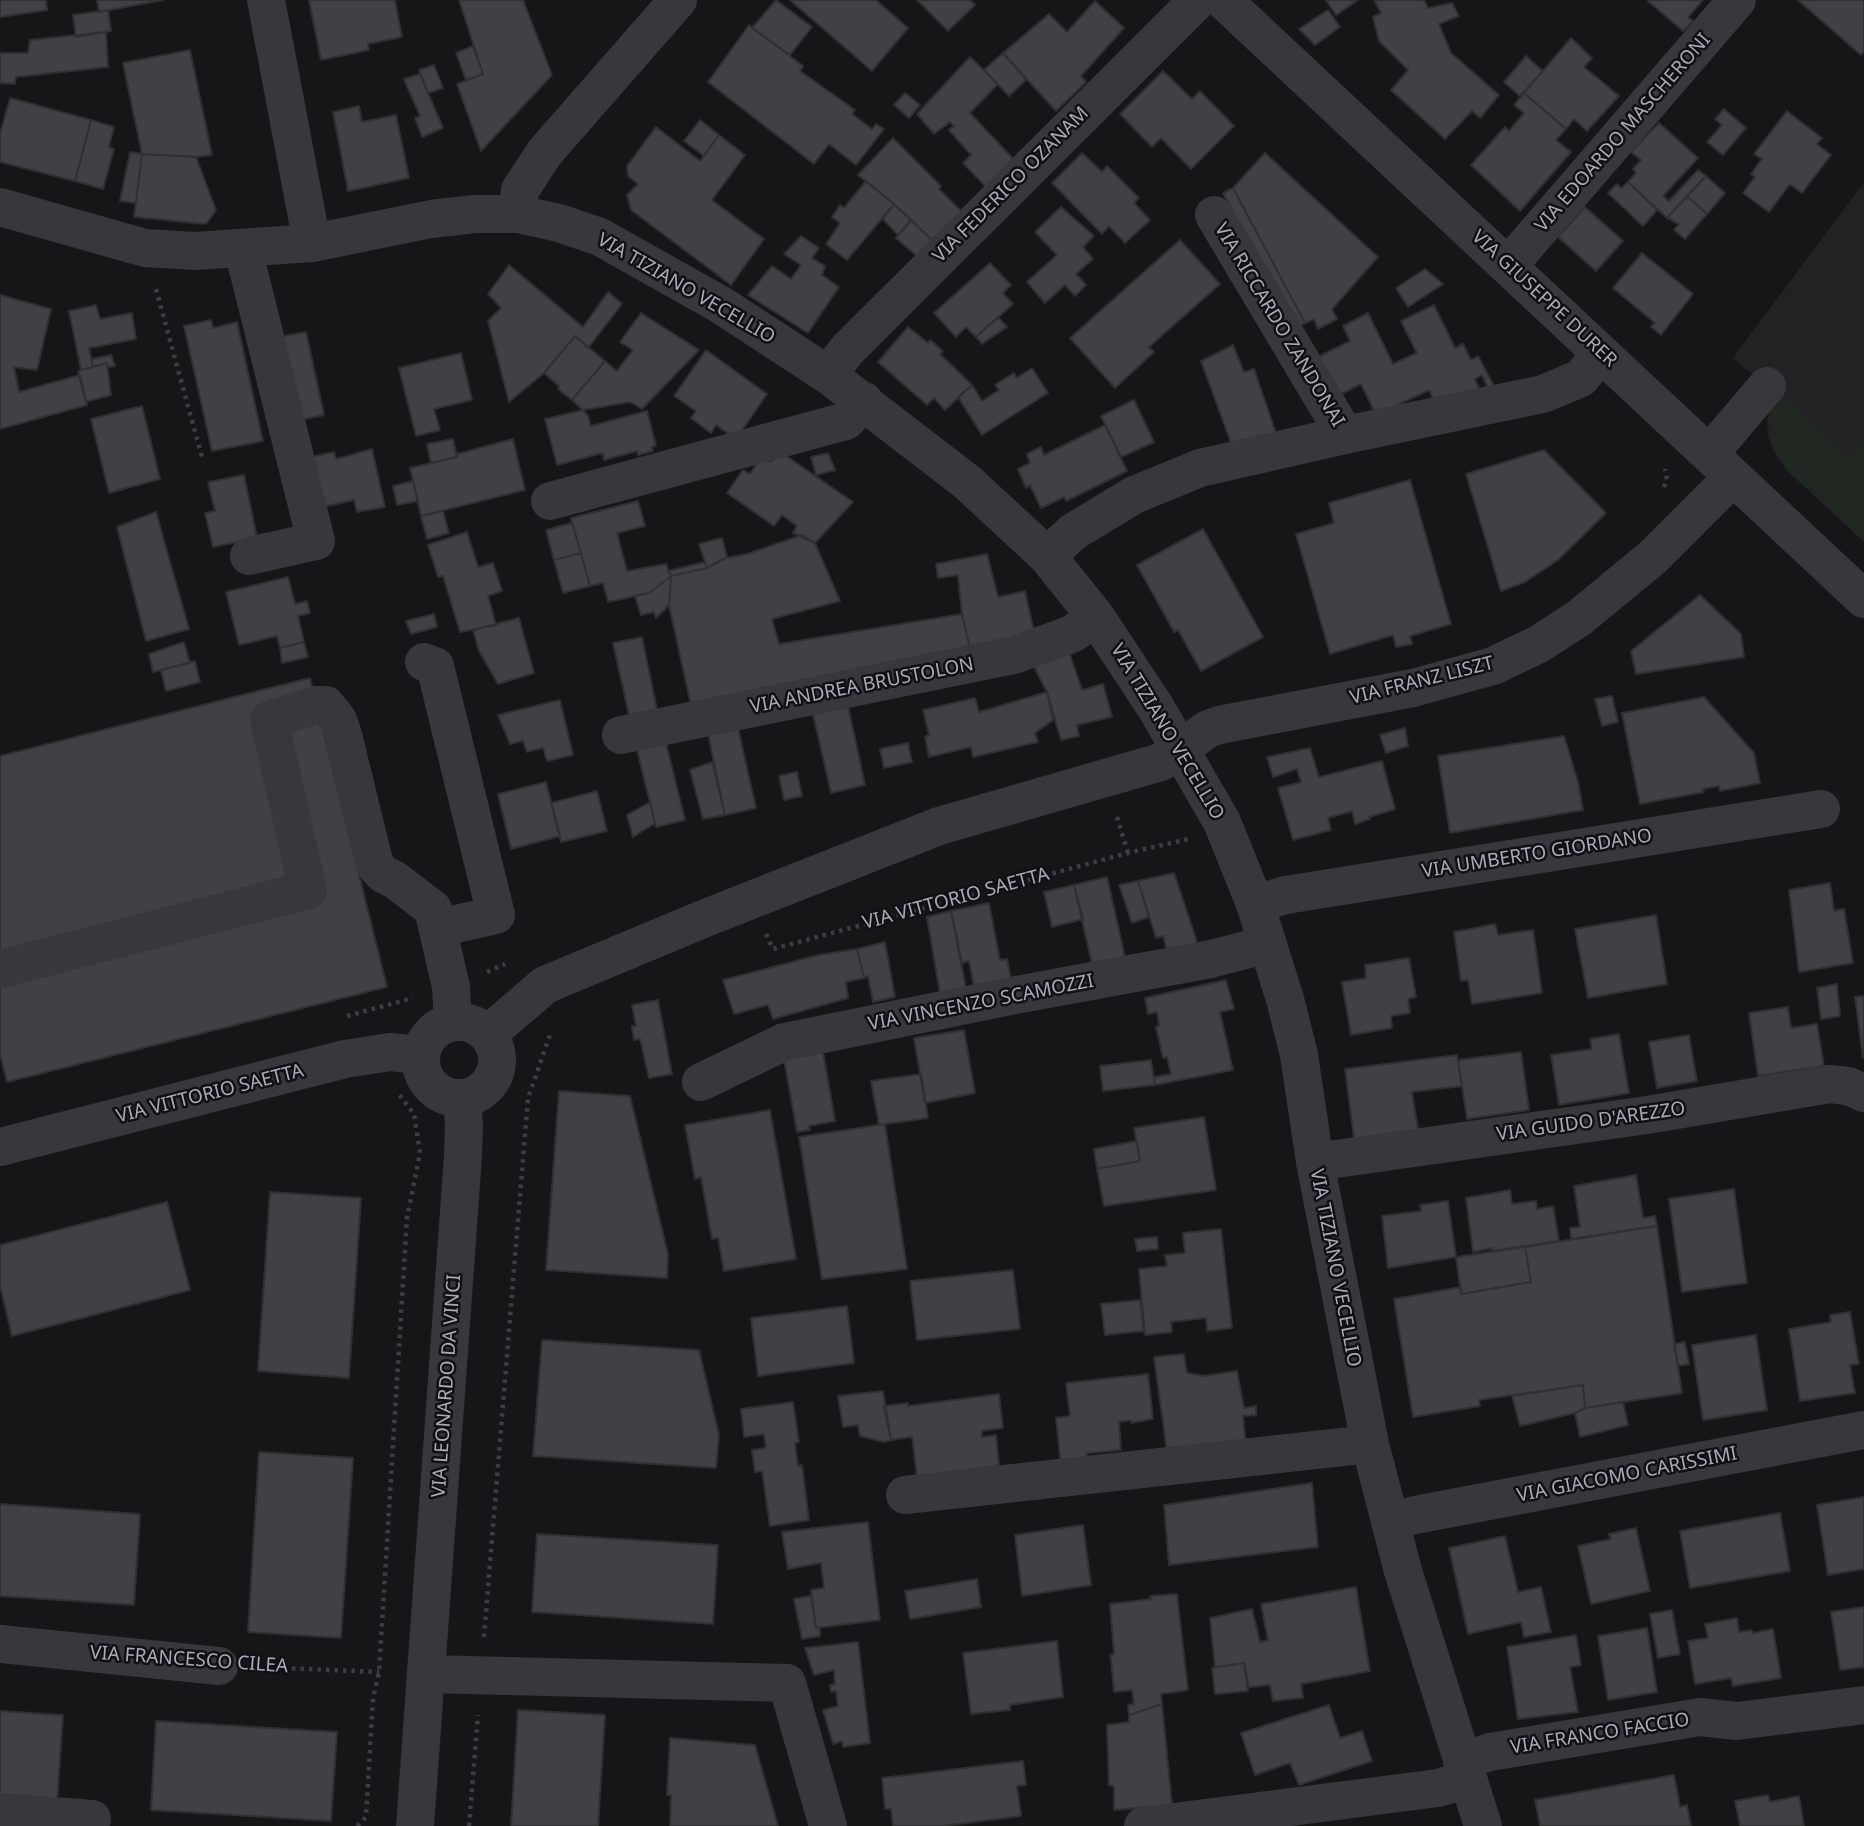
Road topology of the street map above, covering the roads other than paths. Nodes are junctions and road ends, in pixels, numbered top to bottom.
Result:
1 (266, 0) edge
2 (678, 0) edge
3 (1198, 0) edge
4 (1223, 0) edge
5 (1737, 0) edge
6 (0, 208) edge
7 (518, 214) junction
8 (1214, 215) dead end
9 (312, 243) junction
10 (243, 249) junction
11 (1508, 266) junction
12 (1601, 353) junction
13 (828, 375) junction
14 (1767, 386) dead end
15 (864, 401) junction
16 (1345, 435) junction
17 (1721, 466) junction
18 (550, 501) dead end
19 (249, 556) dead end
20 (1047, 556) junction
21 (1864, 599) edge
22 (1096, 617) junction
23 (424, 662) dead end
24 (621, 735) dead end
25 (1180, 749) junction
26 (1821, 808) dead end
27 (1255, 904) junction
28 (436, 918) junction
29 (1268, 944) junction
30 (0, 970) edge
31 (470, 1028) junction
32 (421, 1055) junction
33 (701, 1082) dead end
34 (1863, 1096) edge
35 (462, 1098) junction
36 (0, 1147) edge
37 (1315, 1162) junction
38 (1864, 1430) edge
39 (1370, 1444) junction
40 (905, 1494) dead end
41 (1390, 1522) junction
42 (0, 1644) edge
43 (219, 1666) road end
44 (427, 1674) junction
45 (1864, 1705) edge
46 (1465, 1770) junction
47 (0, 1812) edge
48 (92, 1819) dead end
49 (415, 1826) edge
50 (828, 1826) edge
51 (1143, 1826) edge
52 (1483, 1826) edge

1 - 9 street
2 - 7 street
3 - 13 street, VIA FEDERICO OZANAM
4 - 11 street, VIA GIUSEPPE DURER
5 - 11 street, VIA EDOARDO MASCHERONI
6 - 10 street, VIA TIZIANO VECELLIO
7 - 9 street, VIA TIZIANO VECELLIO
7 - 13 street, VIA TIZIANO VECELLIO
8 - 16 street, VIA RICCARDO ZANDONAI
9 - 10 street, VIA TIZIANO VECELLIO
10 - 19 street
11 - 12 street, VIA GIUSEPPE DURER
12 - 16 street, VIA RICCARDO ZANDONAI
12 - 17 street, VIA GIUSEPPE DURER
13 - 15 street, VIA TIZIANO VECELLIO
14 - 17 street, VIA FRANZ LISZT
15 - 18 street
15 - 20 street, VIA TIZIANO VECELLIO
16 - 20 street, VIA RICCARDO ZANDONAI
17 - 21 street, VIA GIUSEPPE DURER
17 - 25 street, VIA FRANZ LISZT
20 - 22 street, VIA TIZIANO VECELLIO
22 - 24 street, VIA ANDREA BRUSTOLON
22 - 25 street, VIA TIZIANO VECELLIO
23 - 28 street
25 - 27 street, VIA TIZIANO VECELLIO
25 - 31 street
26 - 27 street, VIA UMBERTO GIORDANO
27 - 29 street, VIA TIZIANO VECELLIO
28 - 30 street
28 - 31 street
29 - 33 street, VIA VINCENZO SCAMOZZI
29 - 37 street, VIA TIZIANO VECELLIO
31 - 32 street
31 - 35 street
32 - 35 street
32 - 36 street, VIA VITTORIO SAETTA
34 - 37 street, VIA GUIDO D'AREZZO
35 - 44 street, VIA LEONARDO DA VINCI
37 - 39 street, VIA TIZIANO VECELLIO
38 - 41 street, VIA GIACOMO CARISSIMI
39 - 40 street
39 - 41 street, VIA TIZIANO VECELLIO
41 - 46 street, VIA TIZIANO VECELLIO
42 - 43 street, VIA FRANCESCO CILEA
44 - 49 street, VIA LEONARDO DA VINCI
44 - 50 street
45 - 46 street, VIA FRANCO FACCIO
46 - 51 street
46 - 52 street, VIA TIZIANO VECELLIO
47 - 48 street

